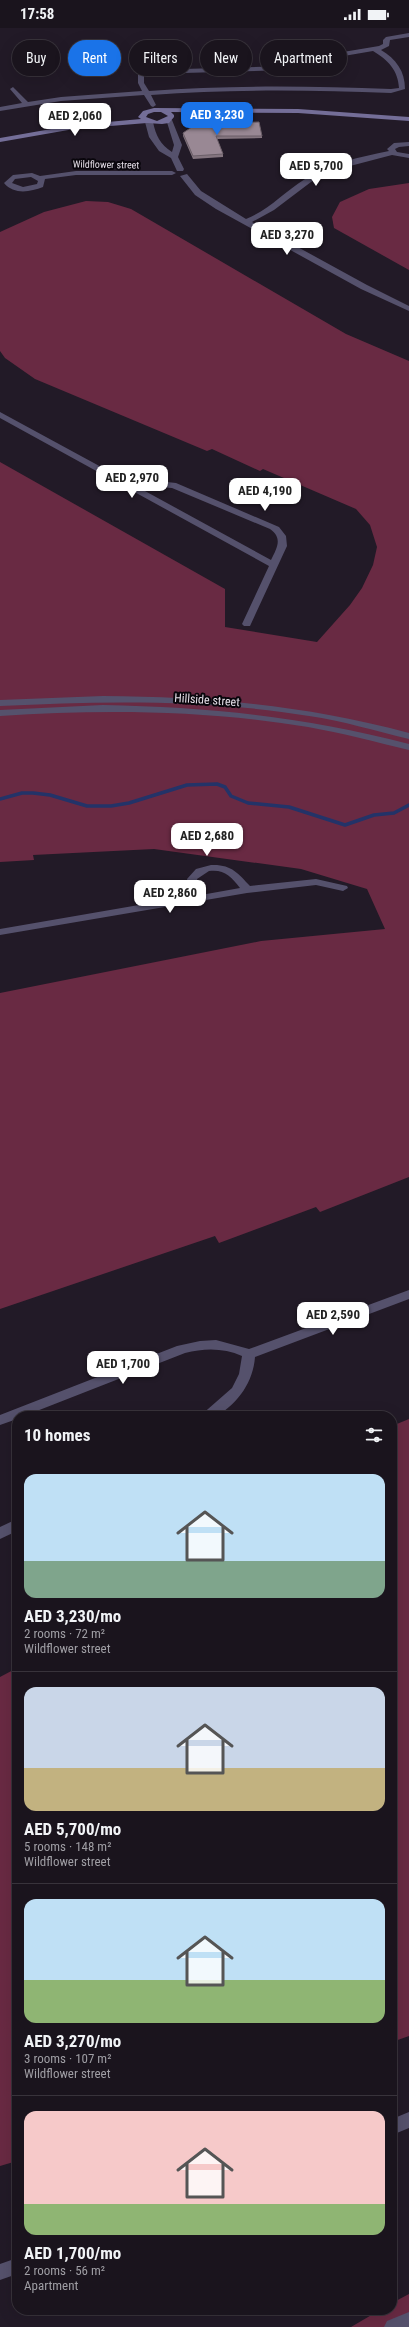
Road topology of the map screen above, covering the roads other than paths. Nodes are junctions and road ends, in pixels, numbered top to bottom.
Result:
1 (409, 35) edge
2 (374, 49) junction
3 (13, 89) dead end
4 (148, 94) junction
5 (26, 104) junction
6 (153, 105) dead end
7 (0, 109) edge
8 (164, 111) junction
9 (146, 112) junction
10 (409, 119) edge
11 (168, 120) junction
12 (149, 124) junction
13 (409, 125) edge
14 (0, 133) edge
15 (0, 140) edge
16 (177, 142) junction
17 (157, 143) junction
18 (409, 144) edge
19 (392, 153) junction
20 (409, 156) edge
21 (174, 157) junction
22 (182, 172) junction
23 (40, 178) junction
24 (36, 187) junction
25 (43, 193) dead end
26 (245, 222) junction
27 (409, 309) edge
28 (0, 415) edge
29 (137, 490) junction
30 (274, 565) junction
31 (247, 624) dead end
32 (0, 703) edge
33 (159, 705) junction
34 (0, 713) edge
35 (409, 736) edge
36 (409, 747) edge
37 (342, 888) dead end
38 (247, 890) junction
39 (197, 898) junction
40 (0, 932) edge
41 (409, 1294) edge
42 (249, 1354) junction
43 (23, 1411) edge
44 (214, 1411) edge
45 (12, 1415) edge
46 (0, 1420) edge
47 (12, 1527) edge
48 (0, 1534) edge
49 (409, 2120) edge
50 (397, 2124) edge
51 (12, 2268) edge
52 (0, 2272) edge
53 (409, 2321) edge
54 (394, 2327) edge

1 - 2 street
2 - 4 street
2 - 4 street
3 - 5 street
4 - 5 street
4 - 6 street
5 - 7 street
8 - 9 street
8 - 10 street
8 - 11 street
9 - 12 street
9 - 14 street
11 - 12 street
11 - 13 street
11 - 16 street
12 - 15 street
12 - 17 street
16 - 17 street
16 - 21 street
17 - 21 street
18 - 19 street
19 - 20 street
19 - 26 street
21 - 22 street
22 - 23 street, Wildflower street
22 - 26 street
23 - 24 street
23 - 24 street, Wildflower street
24 - 25 street
26 - 27 street
28 - 29 street
29 - 30 street
29 - 30 street
30 - 31 street
32 - 33 street, Hillside street
33 - 34 street, Hillside street
33 - 35 street, Hillside street
33 - 36 street, Hillside street
37 - 38 street
38 - 39 street
38 - 39 street
39 - 40 street
41 - 42 street
42 - 43 street
42 - 44 street
45 - 46 street
47 - 48 street
49 - 50 street
51 - 52 street
53 - 54 street

